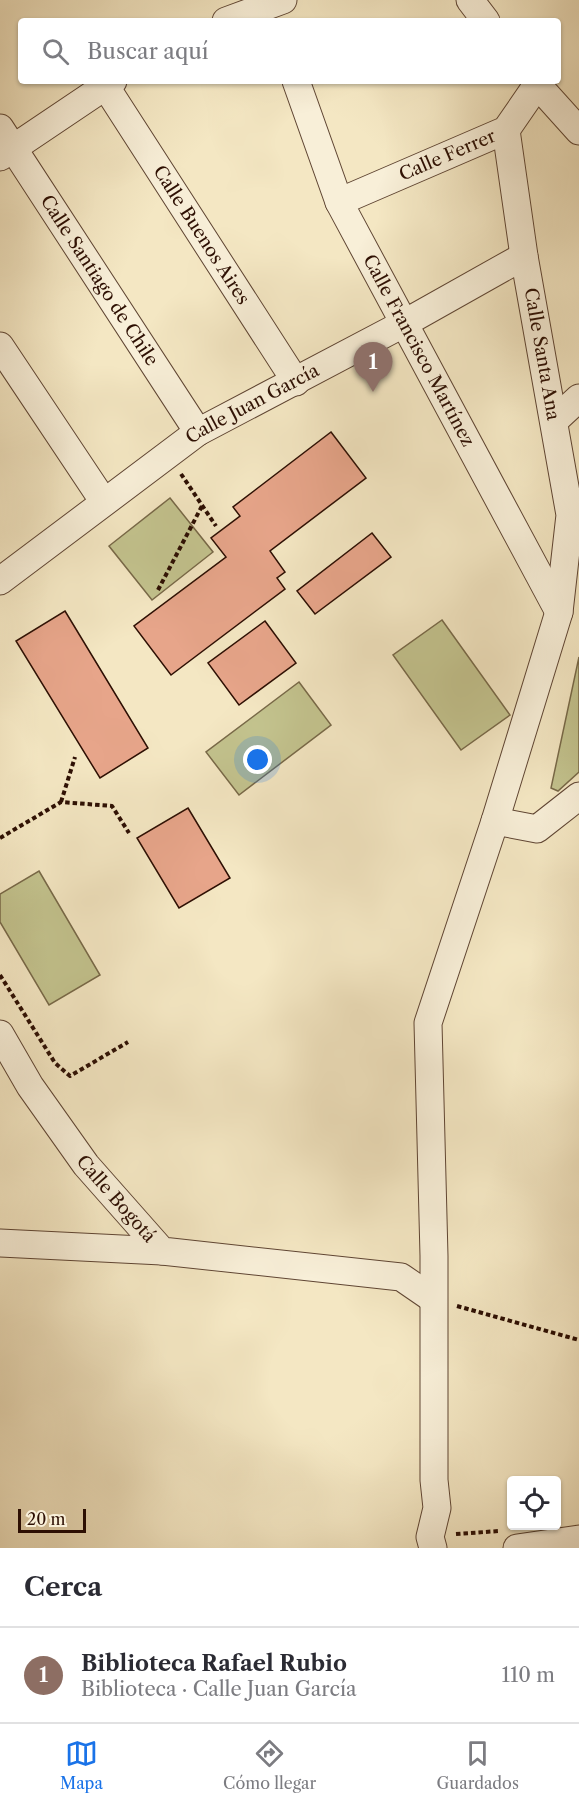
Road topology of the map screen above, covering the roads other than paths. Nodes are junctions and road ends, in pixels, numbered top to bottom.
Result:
1 (470, 0) edge
2 (273, 6) edge
3 (235, 18) edge
4 (484, 18) edge
5 (110, 84) edge
6 (297, 84) edge
7 (534, 84) edge
8 (536, 84) edge
9 (506, 130) junction
10 (579, 131) edge
11 (4, 145) edge
12 (339, 202) junction
13 (524, 256) junction
14 (403, 324) junction
15 (0, 346) edge
16 (296, 382) junction
17 (579, 398) edge
18 (554, 421) junction
19 (198, 432) junction
20 (104, 502) junction
21 (3, 571) edge
22 (559, 612) junction
23 (579, 796) edge
24 (495, 821) junction
25 (0, 1034) edge
26 (0, 1243) edge
27 (162, 1251) junction
28 (434, 1256) junction
29 (401, 1277) junction
30 (433, 1299) junction
31 (509, 1539) edge
32 (579, 1539) edge
33 (431, 1542) edge

1 - 4 street
2 - 3 street
5 - 11 street
5 - 16 street, Calle Buenos Aires
6 - 12 street, Calle Francisco Martínez
7 - 9 street, Calle Ferrer
8 - 10 street
9 - 12 street, Calle Ferrer
9 - 13 street, Calle Santa Ana
11 - 19 street, Calle Santiago de Chile
12 - 14 street, Calle Francisco Martínez
13 - 14 street, Calle Juan García
13 - 18 street, Calle Santa Ana
14 - 16 street, Calle Juan García
14 - 22 street, Calle Francisco Martínez
15 - 20 street
16 - 19 street, Calle Juan García
17 - 18 street
18 - 22 street, Calle Santa Ana
19 - 20 street, Calle Juan García
20 - 21 street, Calle Juan García
22 - 24 street, Calle Santa Ana
23 - 24 street
24 - 28 street, Calle Santa Ana
25 - 27 street, Calle Bogotá
26 - 27 street
27 - 29 street, Calle Bogotá
28 - 29 street
28 - 30 street, Calle Santa Ana
29 - 30 street
30 - 33 street, Calle Santa Ana
31 - 32 street

